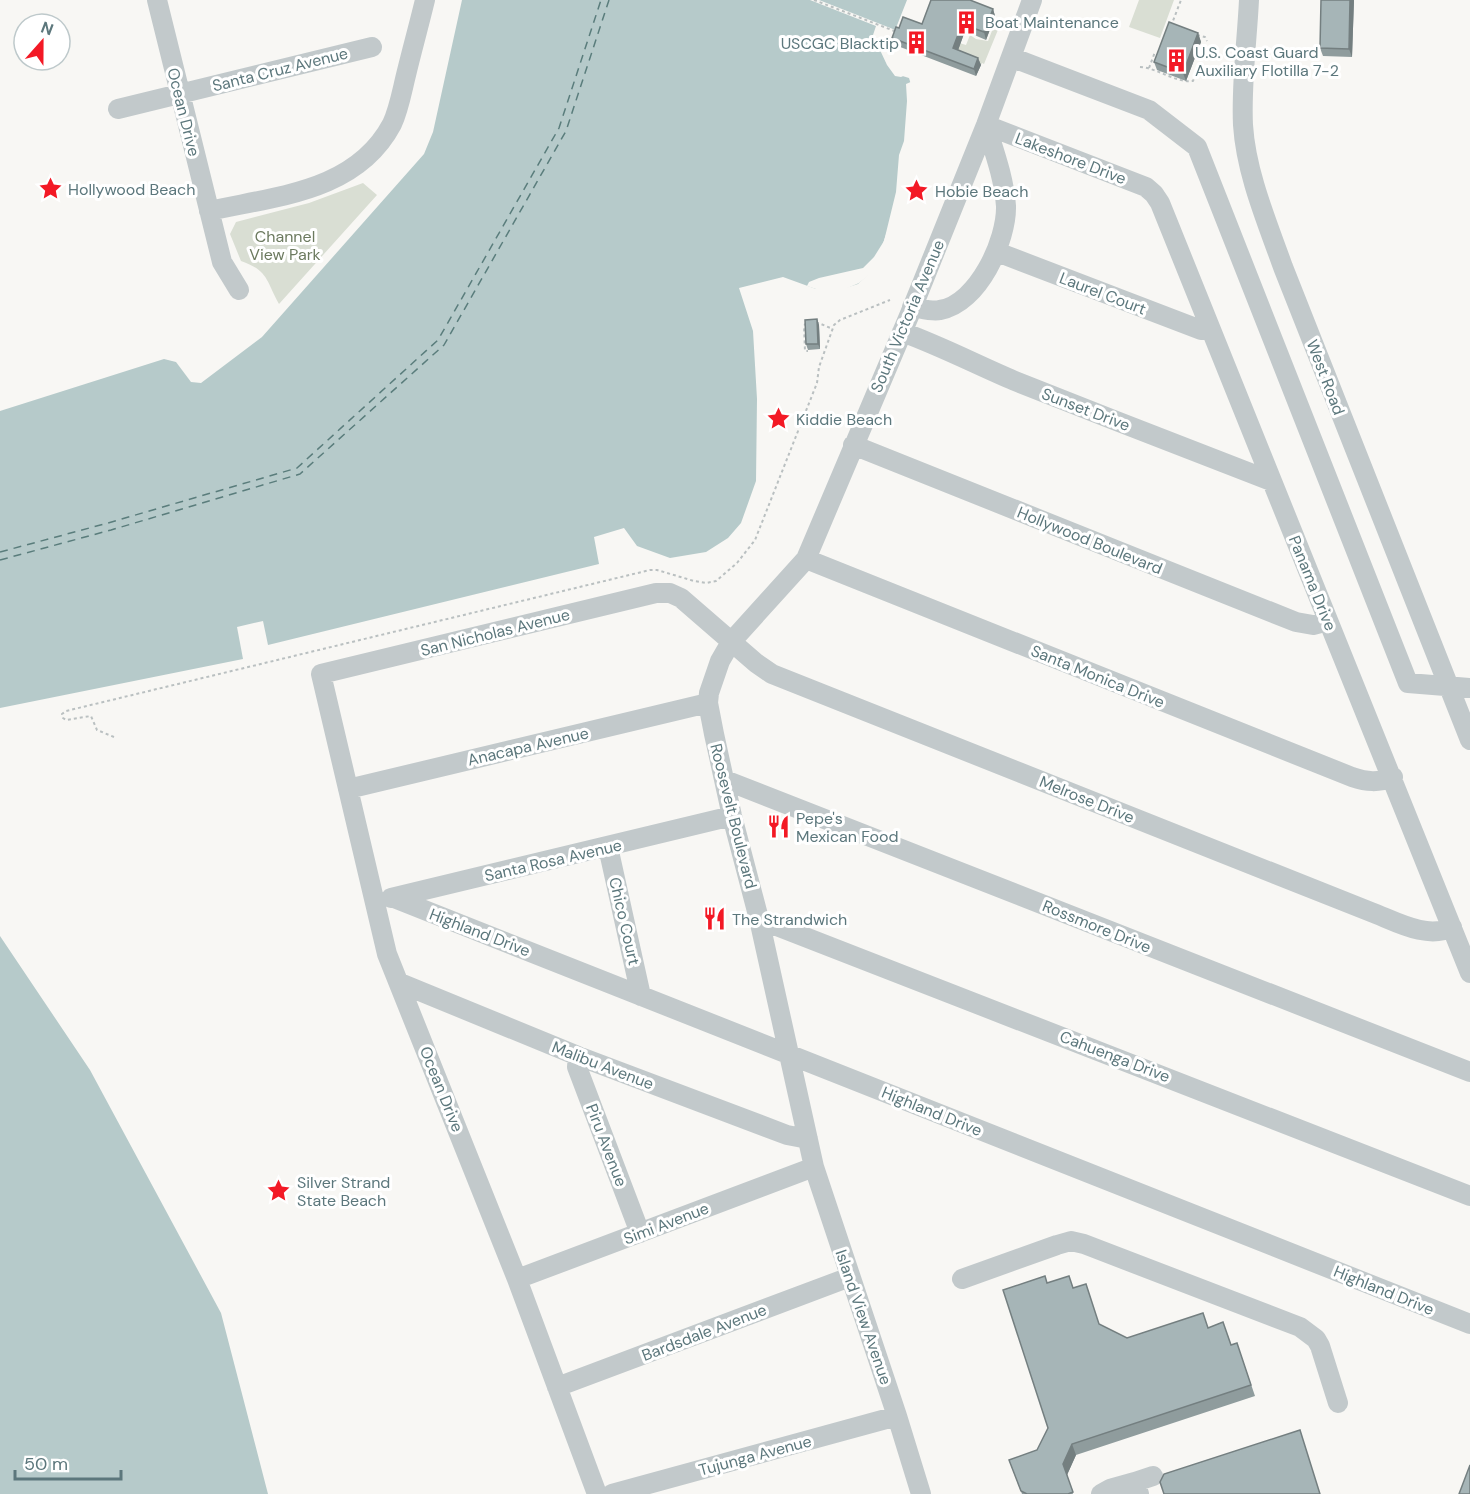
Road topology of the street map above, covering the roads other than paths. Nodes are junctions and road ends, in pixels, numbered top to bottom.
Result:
1 (157, 0) edge
2 (425, 0) edge
3 (1032, 0) edge
4 (1249, 0) edge
5 (372, 47) dead end
6 (1011, 57) junction
7 (180, 94) junction
8 (118, 109) dead end
9 (986, 125) junction
10 (1154, 194) joint
11 (209, 211) junction
12 (996, 252) junction
13 (239, 290) dead end
14 (912, 307) junction
15 (1210, 330) junction
16 (902, 332) junction
17 (853, 445) junction
18 (1271, 481) junction
19 (806, 559) junction
20 (1328, 621) junction
21 (731, 642) junction
22 (321, 674) joint
23 (1449, 687) junction
24 (1470, 688) edge
25 (708, 703) junction
26 (1470, 740) edge
27 (1393, 777) junction
28 (725, 780) junction
29 (348, 789) junction
30 (732, 816) junction
31 (608, 847) junction
32 (394, 898) junction
33 (374, 902) junction
34 (759, 919) junction
35 (1452, 927) junction
36 (1470, 973) edge
37 (400, 983) junction
38 (641, 996) junction
39 (790, 1054) junction
40 (578, 1056) junction
41 (1470, 1072) edge
42 (808, 1139) junction
43 (814, 1167) junction
44 (1470, 1196) edge
45 (640, 1233) junction
46 (850, 1277) junction
47 (517, 1279) junction
48 (962, 1279) dead end
49 (1470, 1324) edge
50 (557, 1387) junction
51 (1338, 1403) dead end
52 (897, 1416) junction
53 (1142, 1484) edge
54 (597, 1494) edge
55 (612, 1494) edge
56 (921, 1494) edge
57 (1101, 1494) edge

1 - 7 street, Ocean Drive
2 - 11 street
3 - 6 street, South Victoria Avenue
4 - 23 street, West Road
5 - 7 street, Santa Cruz Avenue
6 - 9 street, South Victoria Avenue
6 - 23 street
7 - 8 street, Santa Cruz Avenue
7 - 11 street, Ocean Drive
9 - 10 street, Lakeshore Drive
9 - 12 street
9 - 14 street, South Victoria Avenue
10 - 15 street, Panama Drive
11 - 13 street, Ocean Drive
12 - 14 street
12 - 15 street, Laurel Court
14 - 16 street, South Victoria Avenue
15 - 18 street, Panama Drive
16 - 17 street, South Victoria Avenue
16 - 18 street, Sunset Drive
17 - 19 street, South Victoria Avenue
17 - 20 street, Hollywood Boulevard
18 - 20 street, Panama Drive
19 - 21 street, South Victoria Avenue
19 - 27 street, Santa Monica Drive
20 - 27 street, Panama Drive
21 - 22 street, San Nicholas Avenue
21 - 25 street, Roosevelt Boulevard
21 - 35 street, Melrose Drive
22 - 29 street, Ocean Drive
23 - 24 street
23 - 26 street, West Road
25 - 28 street, Roosevelt Boulevard
25 - 29 street, Anacapa Avenue
27 - 35 street, Panama Drive
28 - 30 street, Roosevelt Boulevard
28 - 41 street, Rossmore Drive
29 - 33 street, Ocean Drive
30 - 31 street, Santa Rosa Avenue
30 - 34 street, Roosevelt Boulevard
31 - 32 street, Santa Rosa Avenue
31 - 38 street, Chico Court
32 - 33 street, Santa Rosa Avenue
32 - 38 street, Highland Drive
33 - 37 street, Ocean Drive
34 - 39 street, Roosevelt Boulevard
34 - 44 street, Cahuenga Drive
35 - 36 street, Panama Drive
37 - 40 street, Malibu Avenue
37 - 47 street, Ocean Drive
38 - 39 street, Highland Drive
39 - 42 street, Roosevelt Boulevard
39 - 49 street, Highland Drive
40 - 42 street, Malibu Avenue
40 - 45 street, Piru Avenue
42 - 43 street, Island View Avenue
43 - 45 street, Simi Avenue
43 - 46 street, Island View Avenue
45 - 47 street, Simi Avenue
46 - 50 street, Bardsdale Avenue
46 - 52 street, Island View Avenue
47 - 50 street, Ocean Drive
48 - 51 street
50 - 54 street, Ocean Drive
52 - 55 street, Tujunga Avenue
52 - 56 street, Island View Avenue
53 - 57 street

